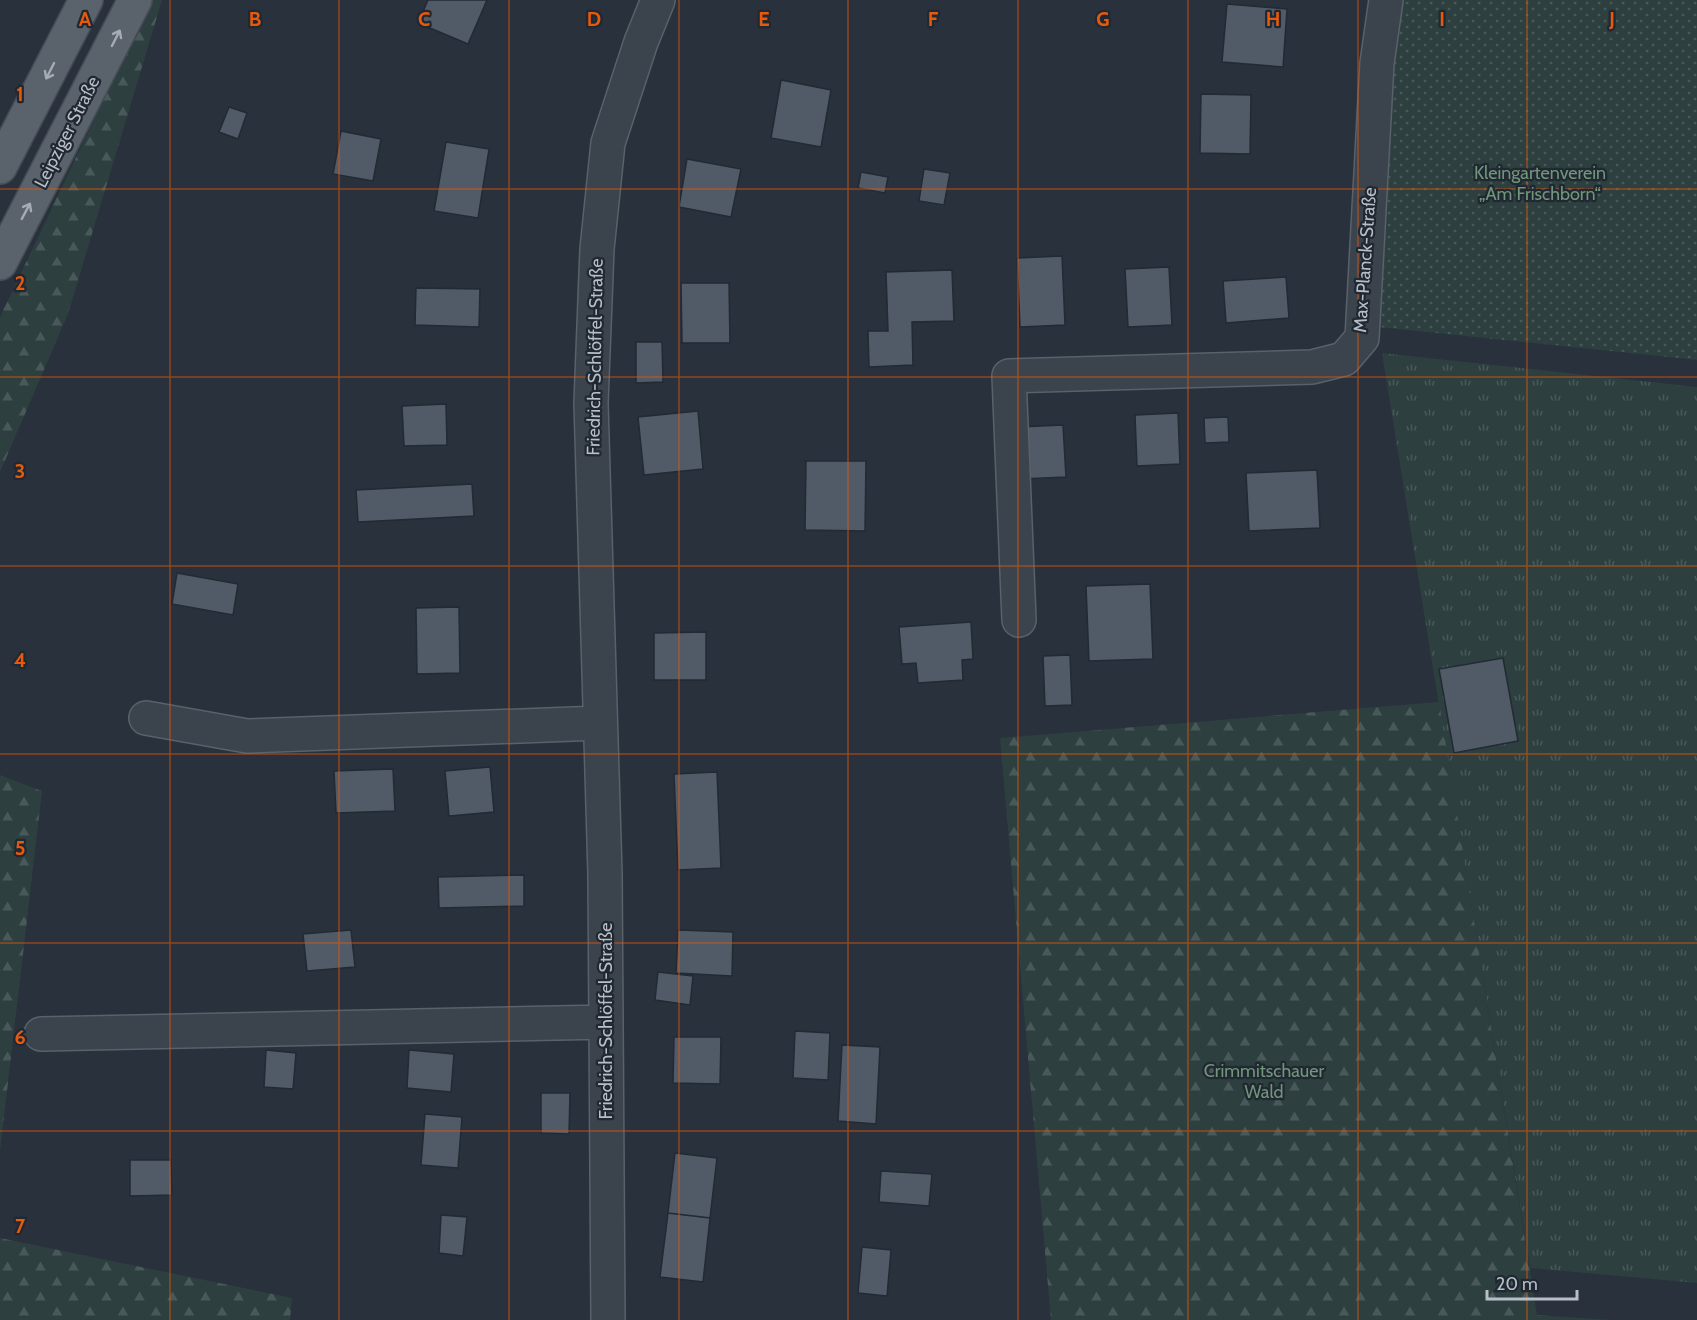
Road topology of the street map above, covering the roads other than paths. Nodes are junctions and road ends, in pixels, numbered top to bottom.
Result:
1 (86, 0) edge
2 (135, 0) edge
3 (658, 0) edge
4 (1386, 0) edge
5 (0, 167) edge
6 (0, 263) edge
7 (1019, 620) dead end
8 (146, 718) dead end
9 (600, 723) junction
10 (606, 1022) junction
11 (41, 1034) dead end
12 (608, 1320) edge

1 -> 5 main road
6 -> 2 main road, Leipziger Straße
3 - 9 street, Friedrich-Schlöffel-Straße
4 - 7 street, Max-Planck-Straße
8 - 9 street
9 - 10 street, Friedrich-Schlöffel-Straße
10 - 11 street
10 - 12 street, Friedrich-Schlöffel-Straße

